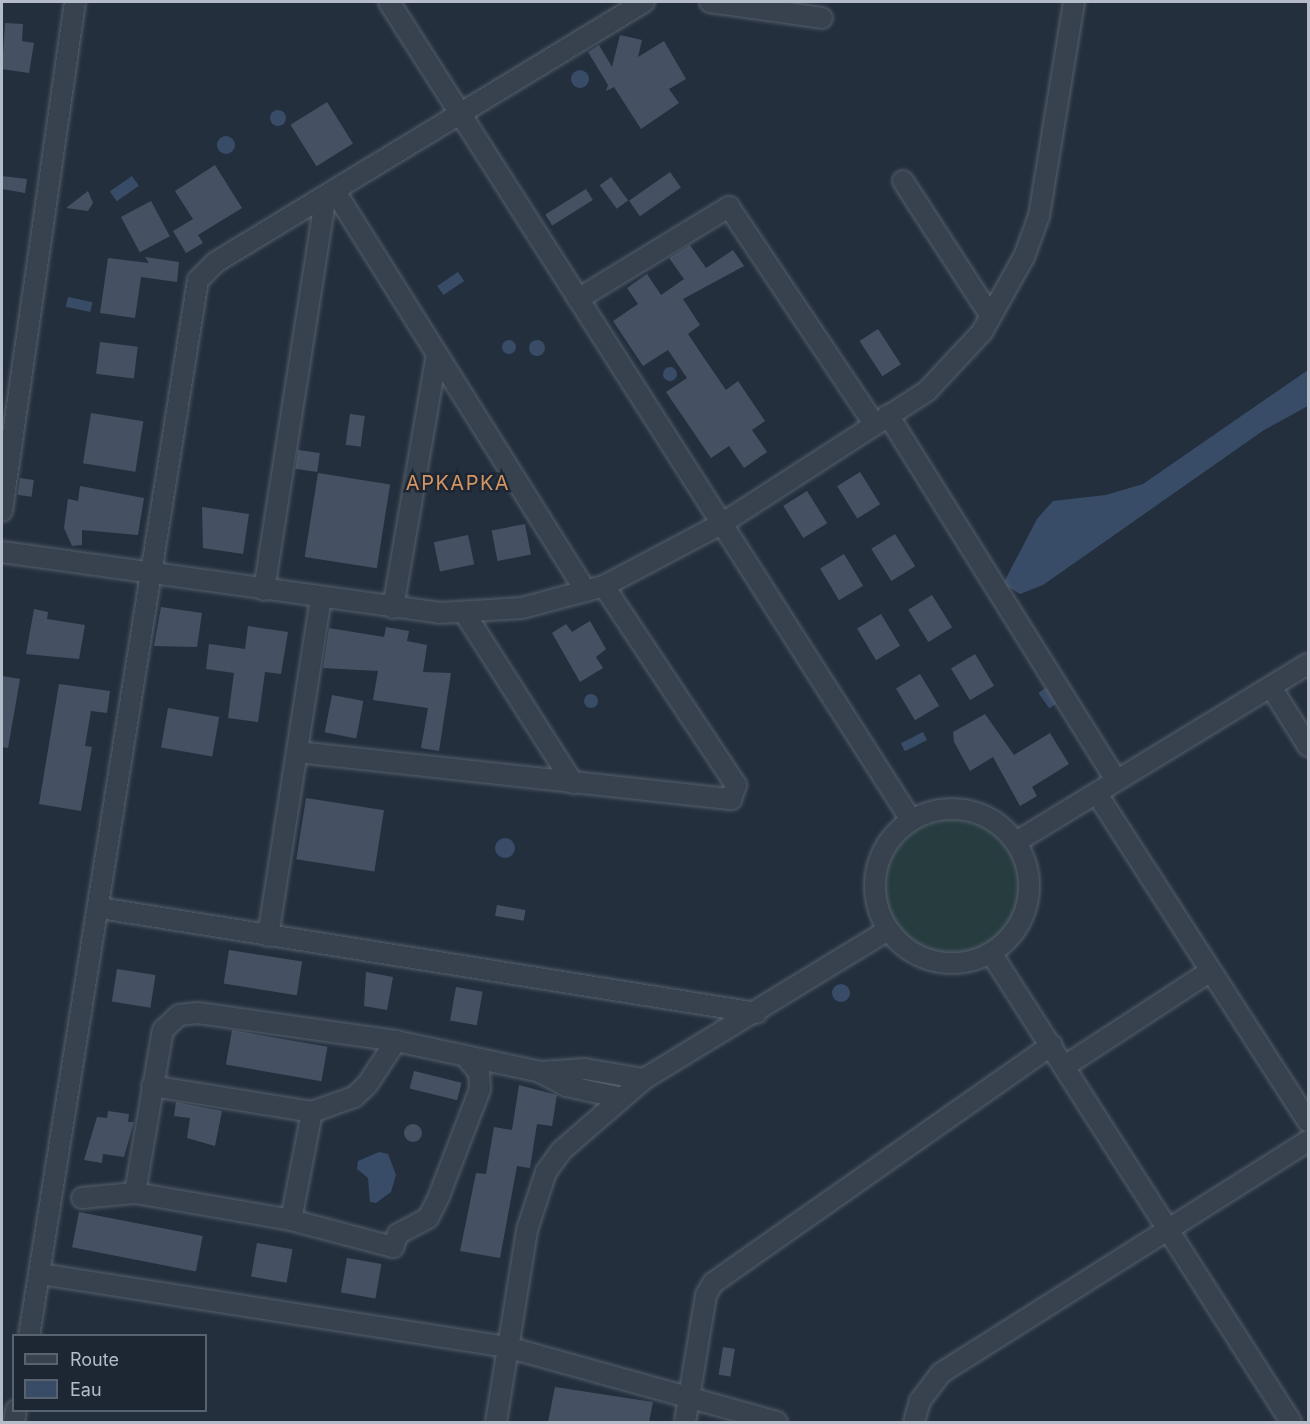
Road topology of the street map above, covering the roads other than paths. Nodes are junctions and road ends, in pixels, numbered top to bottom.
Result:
1 (75, 2) edge
2 (389, 2) edge
3 (644, 2) edge
4 (710, 2) edge
5 (1074, 2) edge
6 (822, 18) dead end
7 (463, 115) junction
8 (903, 181) dead end
9 (330, 196) junction
10 (578, 299) junction
11 (990, 315) junction
12 (437, 354) junction
13 (881, 420) junction
14 (2, 511) edge
15 (723, 523) junction
16 (2, 552) edge
17 (153, 574) junction
18 (595, 589) junction
19 (264, 590) junction
20 (321, 597) junction
21 (393, 608) junction
22 (464, 612) junction
23 (1308, 664) edge
24 (1271, 687) junction
25 (1308, 746) edge
26 (297, 752) junction
27 (1116, 780) junction
28 (573, 783) junction
29 (1097, 794) junction
30 (911, 820) junction
31 (1016, 842) junction
32 (100, 908) junction
33 (888, 930) junction
34 (268, 936) junction
35 (991, 953) junction
36 (1211, 970) junction
37 (757, 1013) junction
38 (396, 1041) junction
39 (1052, 1045) junction
40 (469, 1061) junction
41 (1065, 1066) junction
42 (540, 1072) junction
43 (644, 1079) junction
44 (152, 1086) junction
45 (622, 1098) junction
46 (312, 1112) junction
47 (1308, 1122) edge
48 (1308, 1141) edge
49 (135, 1193) junction
50 (82, 1198) dead end
51 (291, 1220) junction
52 (1168, 1230) junction
53 (40, 1274) junction
54 (29, 1334) edge
55 (507, 1347) junction
56 (689, 1398) junction
57 (496, 1422) edge
58 (685, 1422) edge
59 (777, 1422) edge
60 (914, 1422) edge
61 (1291, 1422) edge

1 - 14 street
2 - 7 street
3 - 7 street
4 - 6 street
5 - 11 street
7 - 9 street
7 - 10 street
8 - 11 street
9 - 12 street
9 - 17 street
9 - 19 street
10 - 13 street
10 - 15 street
11 - 13 street
12 - 18 street
12 - 21 street
13 - 15 street
13 - 27 street
15 - 18 street
15 - 30 street
16 - 17 street
17 - 19 street
17 - 32 street
18 - 22 street
18 - 28 street
19 - 20 street
20 - 21 street
20 - 26 street
21 - 22 street
22 - 28 street
23 - 24 street
24 - 25 street
24 - 27 street
26 - 28 street
26 - 34 street
27 - 29 street
29 - 31 street
29 - 36 street
30 - 31 street
30 - 33 street
31 - 35 street
32 - 34 street
32 - 53 street
33 - 35 street
33 - 37 street
34 - 37 street
35 - 39 street
36 - 41 street
36 - 47 street
37 - 43 street
38 - 40 street
38 - 44 street
38 - 46 street
39 - 41 street
39 - 56 street
40 - 42 street
40 - 51 street
41 - 52 street
42 - 43 street
42 - 45 street
43 - 45 street
44 - 46 street
44 - 49 street
45 - 55 street
46 - 51 street
48 - 52 street
49 - 50 street
49 - 51 street
52 - 60 street
52 - 61 street
53 - 54 street
53 - 55 street
55 - 56 street
55 - 57 street
56 - 58 street
56 - 59 street

